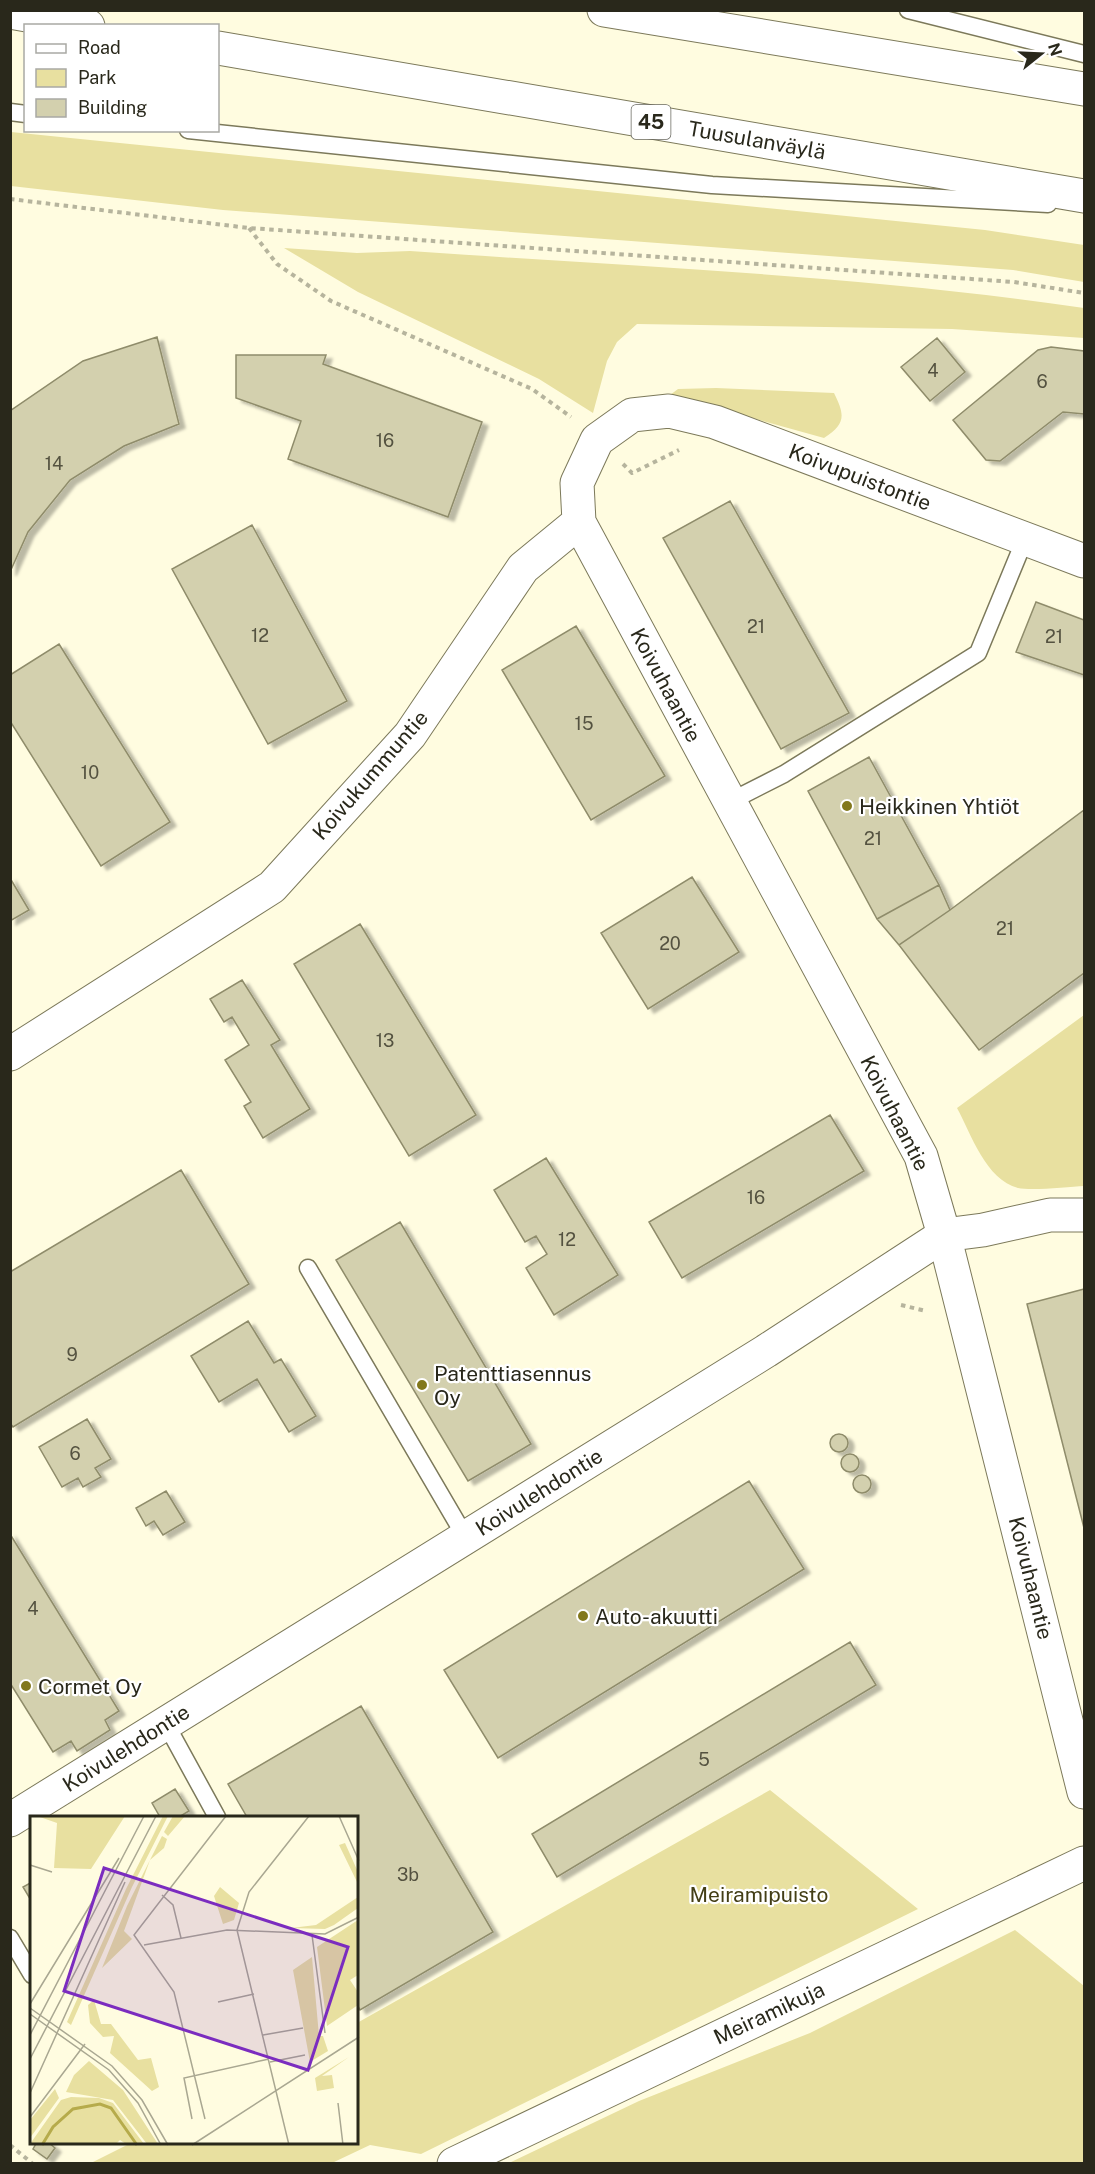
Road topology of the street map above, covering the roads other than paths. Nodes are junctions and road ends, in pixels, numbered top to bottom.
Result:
1 (604, 10) edge
2 (908, 10) edge
3 (10, 12) edge
4 (77, 24) edge
5 (219, 48) edge
6 (1084, 54) edge
7 (1084, 89) edge
8 (207, 132) edge
9 (1084, 196) edge
10 (1084, 206) edge
11 (579, 522) junction
12 (1025, 539) junction
13 (1084, 561) edge
14 (729, 802) junction
15 (10, 1054) edge
16 (1084, 1215) edge
17 (944, 1235) junction
18 (308, 1268) dead end
19 (466, 1538) junction
20 (166, 1724) junction
21 (1084, 1792) edge
22 (216, 1816) edge
23 (10, 1820) edge
24 (1084, 1863) edge
25 (10, 1938) edge
26 (30, 1972) edge
27 (454, 2163) edge

1 - 7 main road
2 - 6 lane
3 - 4 main road
5 - 9 main road, Tuusulanväylä / 45
8 - 10 lane
11 - 12 main road, Koivupuistontie
11 - 14 main road, Koivuhaantie
11 - 15 main road, Koivukummuntie
12 - 13 main road, Koivupuistontie
12 - 14 lane
14 - 17 main road, Koivuhaantie
16 - 17 main road, Koivulehdontie
17 - 19 main road, Koivulehdontie
17 - 21 main road, Koivuhaantie
18 - 19 lane
19 - 20 main road, Koivulehdontie
20 - 22 lane
20 - 23 main road, Koivulehdontie
24 - 27 main road, Meiramikuja
25 - 26 lane

